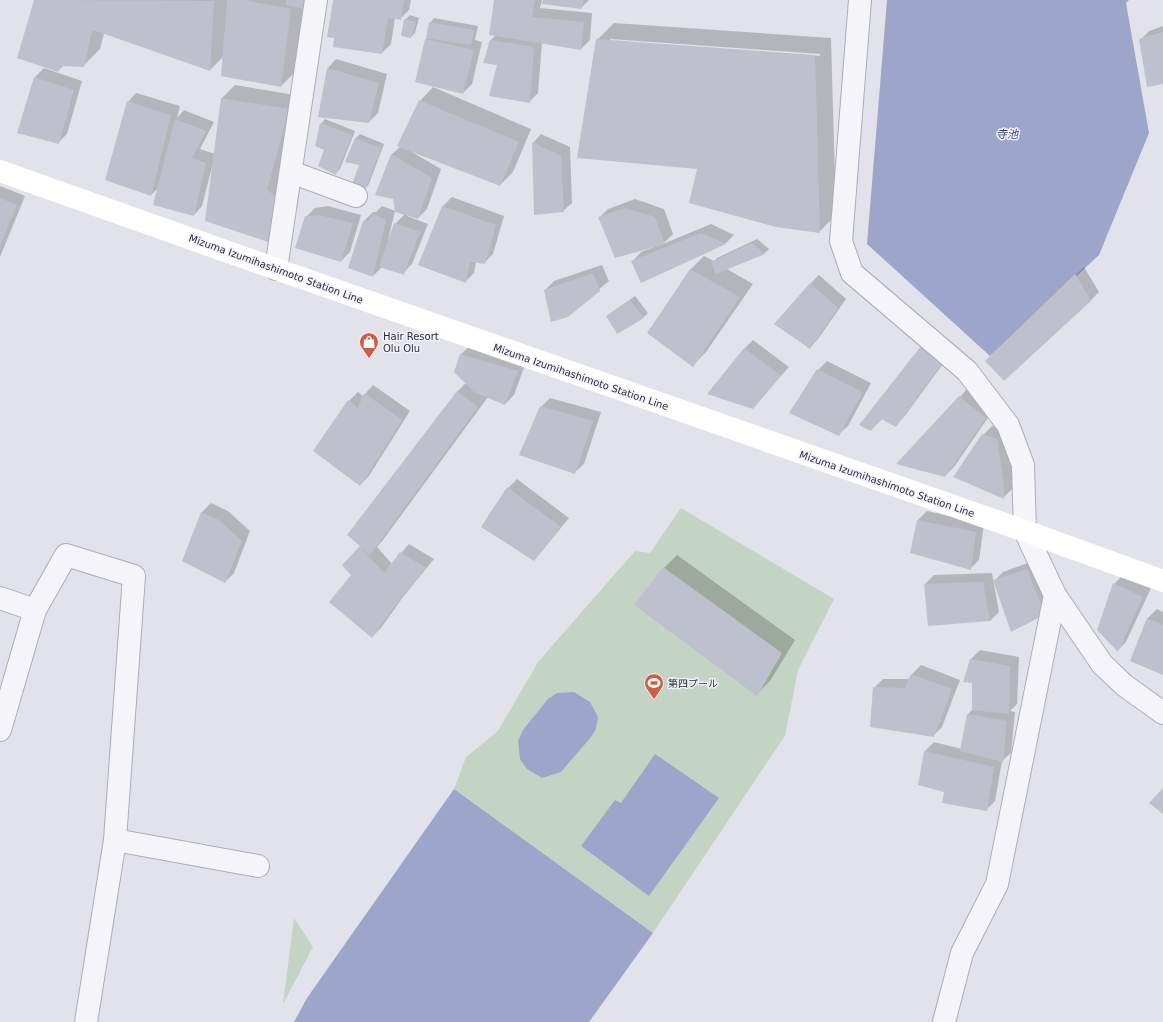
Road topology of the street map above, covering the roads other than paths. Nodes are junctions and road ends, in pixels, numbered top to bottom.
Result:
1 (316, 0) edge
2 (860, 0) edge
3 (0, 171) edge
4 (290, 172) junction
5 (356, 196) dead end
6 (276, 269) junction
7 (1025, 532) junction
8 (1163, 581) edge
9 (1055, 595) junction
10 (0, 598) edge
11 (35, 610) junction
12 (1163, 713) edge
13 (0, 730) edge
14 (115, 840) junction
15 (258, 866) dead end
16 (86, 1022) edge
17 (944, 1022) edge

1 - 4 street
2 - 7 street
3 - 6 main road, Mizuma Izumihashimoto Station Line
4 - 5 street
4 - 6 street
6 - 7 main road, Mizuma Izumihashimoto Station Line
7 - 8 main road, Mizuma Izumihashimoto Station Line
7 - 9 street
9 - 12 street
9 - 17 street
10 - 11 street
11 - 13 street
11 - 14 street
14 - 15 street
14 - 16 street

